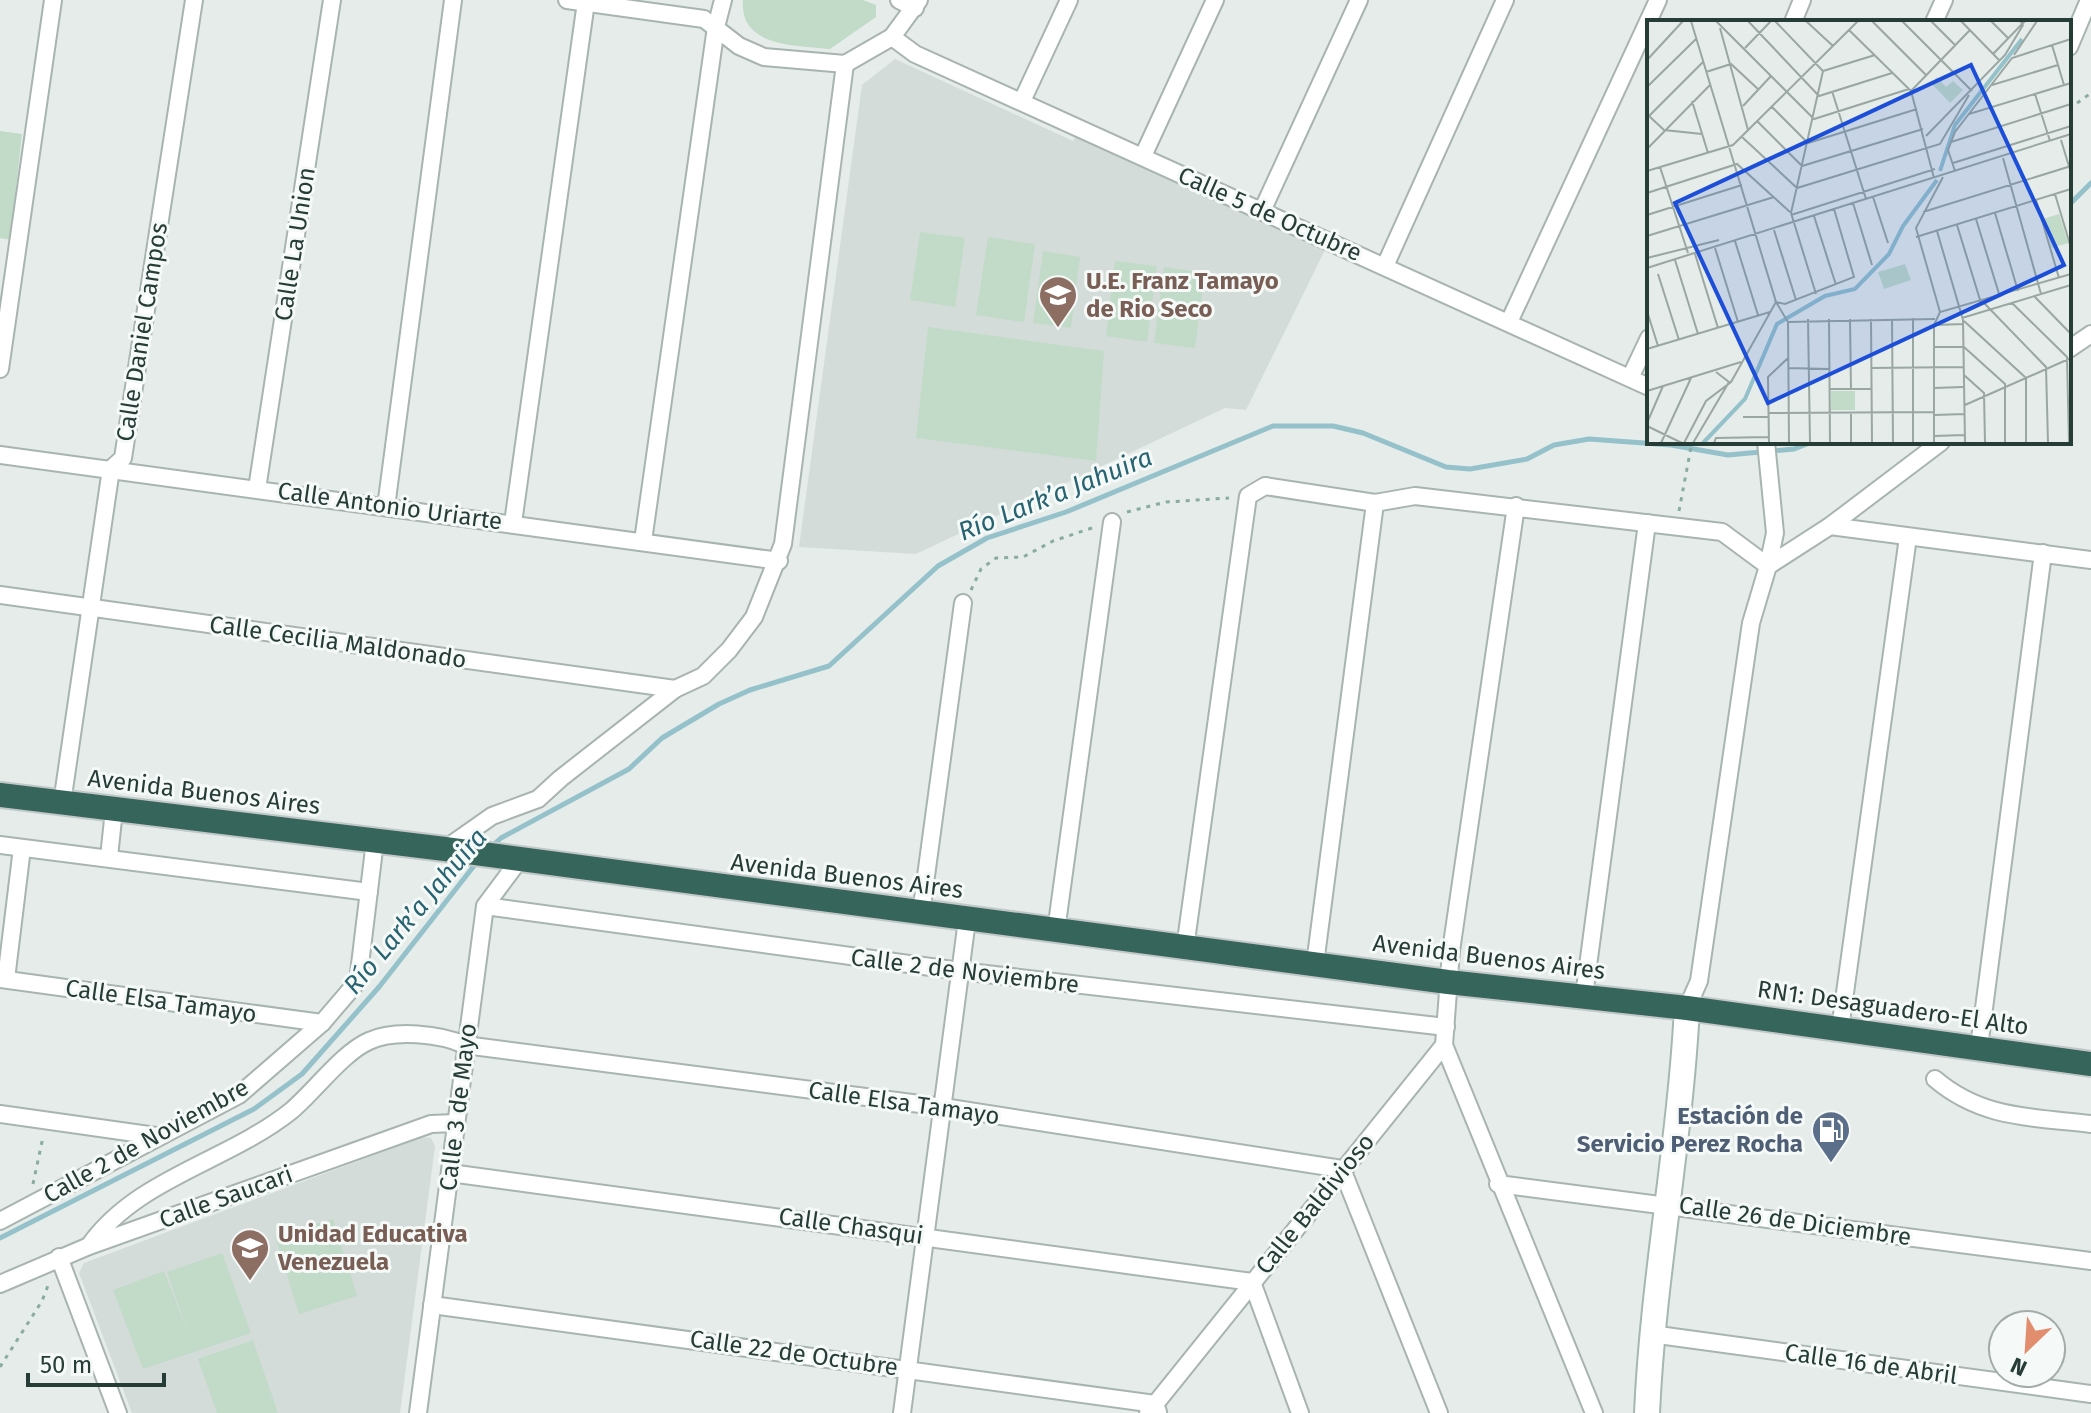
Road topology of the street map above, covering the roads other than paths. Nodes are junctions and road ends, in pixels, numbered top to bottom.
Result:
1 (53, 0) edge
2 (194, 0) edge
3 (332, 0) edge
4 (453, 0) edge
5 (567, 0) edge
6 (723, 0) edge
7 (899, 0) edge
8 (1069, 0) edge
9 (1215, 0) edge
10 (1359, 0) edge
11 (1505, 0) edge
12 (1658, 0) edge
13 (1802, 0) edge
14 (1944, 0) edge
15 (2089, 0) edge
16 (586, 2) junction
17 (917, 4) edge
18 (1651, 20) edge
19 (1794, 20) edge
20 (1935, 20) edge
21 (716, 27) junction
22 (1646, 36) edge
23 (892, 37) junction
24 (2071, 42) edge
25 (845, 64) junction
26 (1022, 101) junction
27 (1143, 156) junction
28 (1262, 211) junction
29 (1385, 266) junction
30 (1509, 322) junction
31 (2091, 334) edge
32 (1647, 342) edge
33 (2071, 348) edge
34 (0, 369) edge
35 (1630, 378) junction
36 (1647, 386) edge
37 (1766, 444) edge
38 (1938, 444) edge
39 (0, 455) edge
40 (111, 469) junction
41 (257, 489) junction
42 (1375, 503) junction
43 (1516, 506) junction
44 (386, 507) junction
45 (1112, 522) road end
46 (513, 523) junction
47 (1647, 523) junction
48 (1830, 526) junction
49 (1908, 537) junction
50 (643, 541) junction
51 (2043, 553) junction
52 (2091, 560) edge
53 (779, 561) junction
54 (1768, 566) junction
55 (0, 595) edge
56 (963, 603) road end
57 (90, 607) junction
58 (675, 689) junction
59 (0, 795) edge
60 (62, 803) junction
61 (114, 810) junction
62 (375, 841) junction
63 (0, 845) edge
64 (22, 848) junction
65 (457, 851) junction
66 (109, 857) junction
67 (512, 858) junction
68 (369, 892) junction
69 (485, 906) junction
70 (921, 913) junction
71 (967, 920) junction
72 (1056, 931) junction
73 (1185, 948) junction
74 (1315, 964) junction
75 (960, 971) junction
76 (3, 979) edge
77 (1448, 982) junction
78 (1584, 996) junction
79 (1687, 1008) junction
80 (322, 1023) junction
81 (1446, 1027) junction
82 (1840, 1029) junction
83 (465, 1045) junction
84 (1444, 1045) junction
85 (1979, 1047) junction
86 (2091, 1064) edge
87 (1935, 1079) dead end
88 (943, 1107) junction
89 (0, 1114) edge
90 (455, 1123) junction
91 (2091, 1124) edge
92 (156, 1136) junction
93 (1342, 1169) junction
94 (450, 1173) junction
95 (1498, 1184) junction
96 (1667, 1204) junction
97 (0, 1221) edge
98 (925, 1236) junction
99 (89, 1246) junction
100 (59, 1257) junction
101 (2091, 1261) edge
102 (1252, 1282) junction
103 (0, 1284) edge
104 (432, 1305) junction
105 (1651, 1334) junction
106 (908, 1368) junction
107 (2091, 1394) edge
108 (1154, 1410) edge
109 (118, 1413) edge
110 (418, 1413) edge
111 (902, 1413) edge
112 (1300, 1413) edge
113 (1439, 1413) edge
114 (1594, 1413) edge
115 (1647, 1413) edge

1 - 34 street
2 - 40 street, Calle Daniel Campos
3 - 41 street, Calle La Union
4 - 44 street
5 - 16 street
6 - 21 street
7 - 17 street
8 - 26 street
9 - 27 street
10 - 28 street
11 - 29 street
12 - 18 street
13 - 19 street
14 - 20 street
15 - 24 street
16 - 21 street
16 - 46 street
17 - 23 street
21 - 25 street
21 - 50 street
22 - 30 street
23 - 25 street
23 - 26 street, Calle 5 de Octubre
25 - 53 street
26 - 27 street, Calle 5 de Octubre
27 - 28 street, Calle 5 de Octubre
28 - 29 street, Calle 5 de Octubre
29 - 30 street, Calle 5 de Octubre
30 - 35 street, Calle 5 de Octubre
31 - 33 street
32 - 35 street
35 - 36 street, Calle 5 de Octubre
37 - 54 street
38 - 48 street
39 - 40 street, Calle Antonio Uriarte
40 - 41 street, Calle Antonio Uriarte
40 - 57 street, Calle Daniel Campos
41 - 44 street, Calle Antonio Uriarte
42 - 43 street
42 - 73 street
42 - 74 street
43 - 47 street
43 - 77 street
44 - 46 street, Calle Antonio Uriarte
45 - 72 street
46 - 50 street, Calle Antonio Uriarte
47 - 54 street
47 - 78 street
48 - 49 street
48 - 54 street
49 - 51 street
49 - 82 street
50 - 53 street, Calle Antonio Uriarte
51 - 52 street
51 - 85 street
53 - 58 street
54 - 79 street
55 - 57 street, Calle Cecilia Maldonado
56 - 70 street
57 - 58 street, Calle Cecilia Maldonado
57 - 60 street, Calle Daniel Campos
58 - 65 street
59 - 60 highway, Avenida Buenos Aires
60 - 61 highway, Avenida Buenos Aires
61 - 62 highway, Avenida Buenos Aires
61 - 66 street
62 - 65 highway, Avenida Buenos Aires
62 - 68 street, Calle 2 de Noviembre
63 - 64 street
64 - 66 street
64 - 76 street
65 - 67 highway, Avenida Buenos Aires
66 - 68 street
67 - 69 street, Calle 3 de Mayo
67 - 70 highway, Avenida Buenos Aires
68 - 80 street, Calle 2 de Noviembre
69 - 75 street, Calle 2 de Noviembre
69 - 83 street, Calle 3 de Mayo
70 - 71 highway, Avenida Buenos Aires
71 - 72 highway, Avenida Buenos Aires
71 - 75 street
72 - 73 highway, Avenida Buenos Aires
73 - 74 highway, Avenida Buenos Aires
74 - 77 highway, Avenida Buenos Aires
75 - 81 street, Calle 2 de Noviembre
75 - 88 street
76 - 80 street, Calle Elsa Tamayo
77 - 78 highway, Avenida Buenos Aires
77 - 81 street
78 - 79 highway, Avenida Buenos Aires
79 - 82 highway, RN1: Desaguadero-El Alto
79 - 96 street
80 - 92 street, Calle 2 de Noviembre
81 - 84 street
82 - 85 highway, RN1: Desaguadero-El Alto
83 - 88 street, Calle Elsa Tamayo
83 - 90 street, Calle 3 de Mayo
83 - 99 street, Calle Elsa Tamayo
84 - 93 street, Calle Baldivioso
84 - 95 street
85 - 86 highway, RN1: Desaguadero-El Alto
87 - 91 street
88 - 93 street, Calle Elsa Tamayo
88 - 98 street
89 - 92 street
90 - 94 street, Calle 3 de Mayo
90 - 99 street, Calle Saucari
92 - 97 street, Calle 2 de Noviembre
93 - 102 street, Calle Baldivioso
93 - 113 street
94 - 98 street, Calle Chasqui
94 - 104 street, Calle 3 de Mayo
95 - 96 street, Calle 26 de Diciembre
95 - 114 street
96 - 101 street, Calle 26 de Diciembre
96 - 105 street
98 - 102 street, Calle Chasqui
98 - 106 street
99 - 100 street, Calle Saucari
100 - 103 street, Calle Saucari
100 - 109 street
102 - 108 street, Calle Baldivioso
102 - 112 street
104 - 106 street, Calle 22 de Octubre
104 - 110 street, Calle 3 de Mayo
105 - 107 street, Calle 16 de Abril
105 - 115 street
106 - 108 street, Calle 22 de Octubre
106 - 111 street

